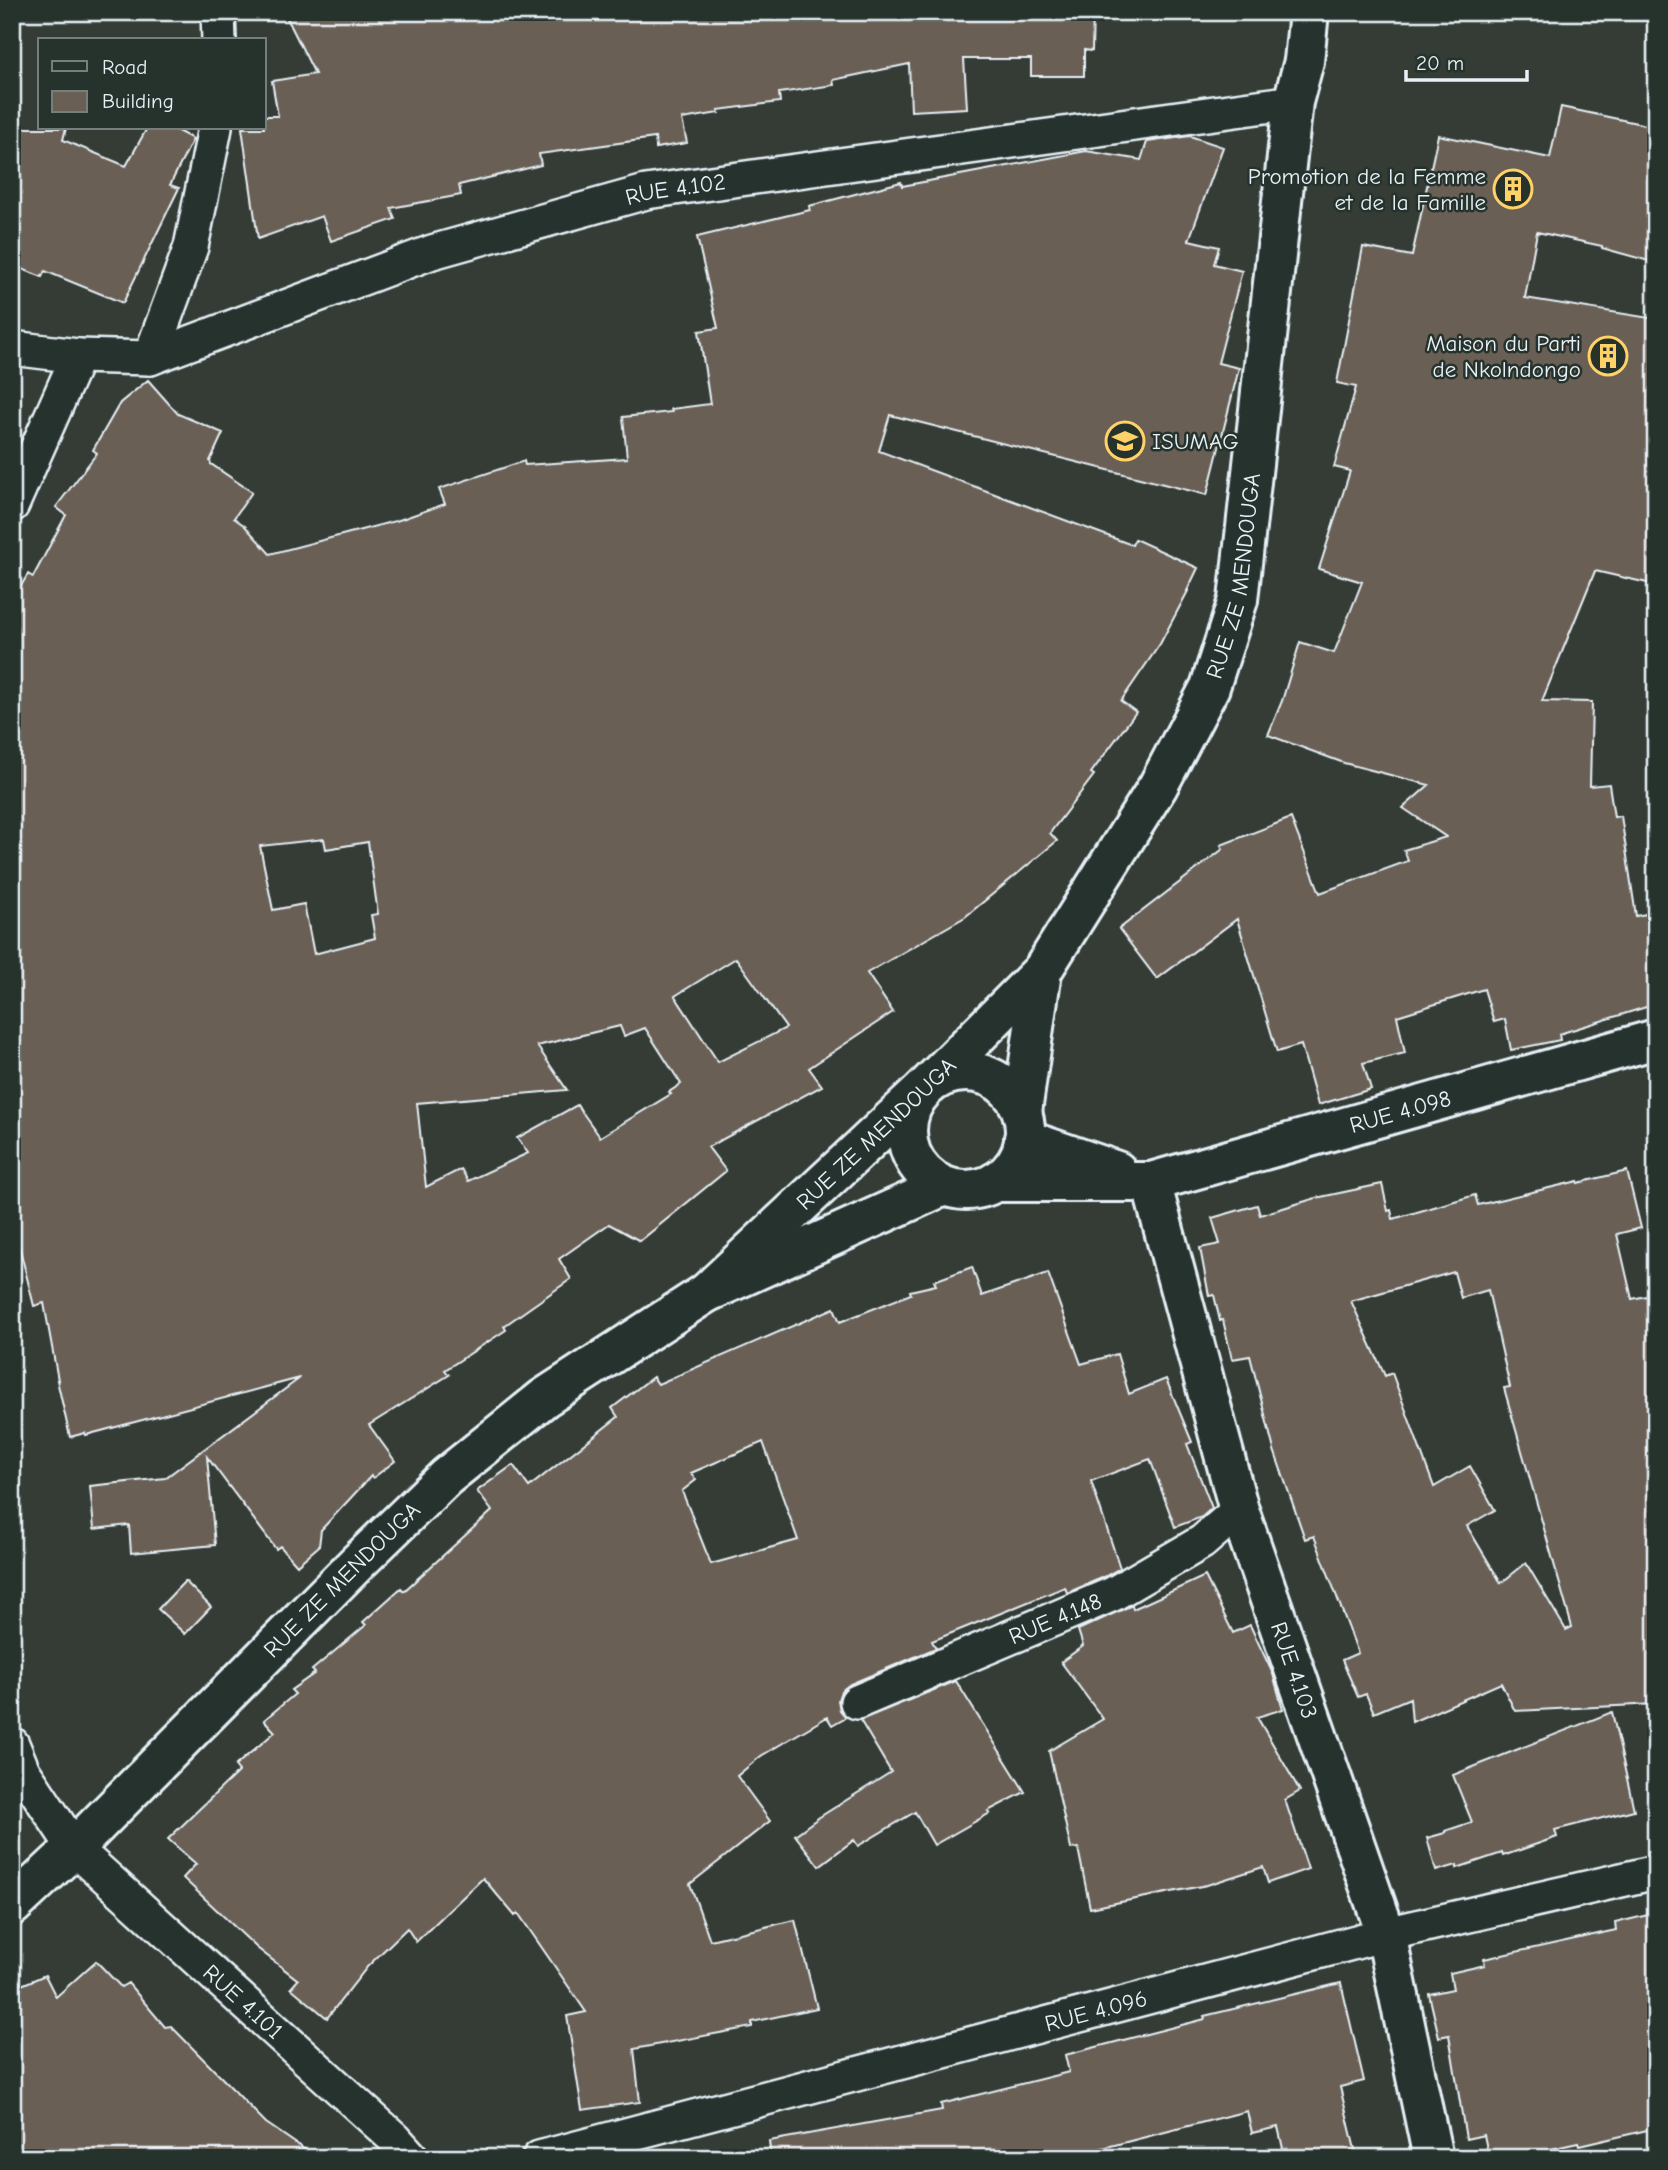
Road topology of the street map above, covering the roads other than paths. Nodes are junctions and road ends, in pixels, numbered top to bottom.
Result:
1 (218, 12) edge
2 (1308, 12) edge
3 (219, 38) edge
4 (1293, 102) junction
5 (215, 130) edge
6 (12, 348) edge
7 (78, 356) junction
8 (150, 358) junction
9 (12, 505) edge
10 (1042, 971) junction
11 (1656, 1040) edge
12 (921, 1092) junction
13 (1023, 1126) junction
14 (995, 1182) junction
15 (1148, 1182) junction
16 (944, 1186) junction
17 (706, 1293) junction
18 (1239, 1510) junction
19 (857, 1702) dead end
20 (12, 1744) edge
21 (74, 1848) junction
22 (1656, 1872) edge
23 (12, 1906) edge
24 (1386, 1934) junction
25 (412, 2158) edge
26 (539, 2158) edge
27 (1433, 2158) edge

1 - 3 street
2 - 4 main road, RUE ZE MENDOUGA
4 - 8 street, RUE 4.102
4 - 10 main road, RUE ZE MENDOUGA
5 - 8 street
6 - 7 street, RUE 4.102
7 - 8 street, RUE 4.102
7 - 9 street
10 - 12 main road, RUE ZE MENDOUGA
10 - 13 main road, RUE ZE MENDOUGA
11 - 15 main road, RUE 4.098
12 - 13 main road
12 - 16 main road
12 - 17 main road, RUE ZE MENDOUGA
13 - 14 main road
13 - 15 main road
14 - 15 main road, RUE 4.098
14 - 16 main road
15 - 18 main road, RUE 4.103
16 - 17 main road, RUE ZE MENDOUGA
17 - 21 main road, RUE ZE MENDOUGA
18 - 19 street, RUE 4.148
18 - 24 main road, RUE 4.103
20 - 21 street, RUE 4.101
21 - 23 main road, RUE ZE MENDOUGA
21 - 25 street, RUE 4.101
22 - 24 street, RUE 4.096
24 - 26 street, RUE 4.096
24 - 27 main road, RUE 4.103

